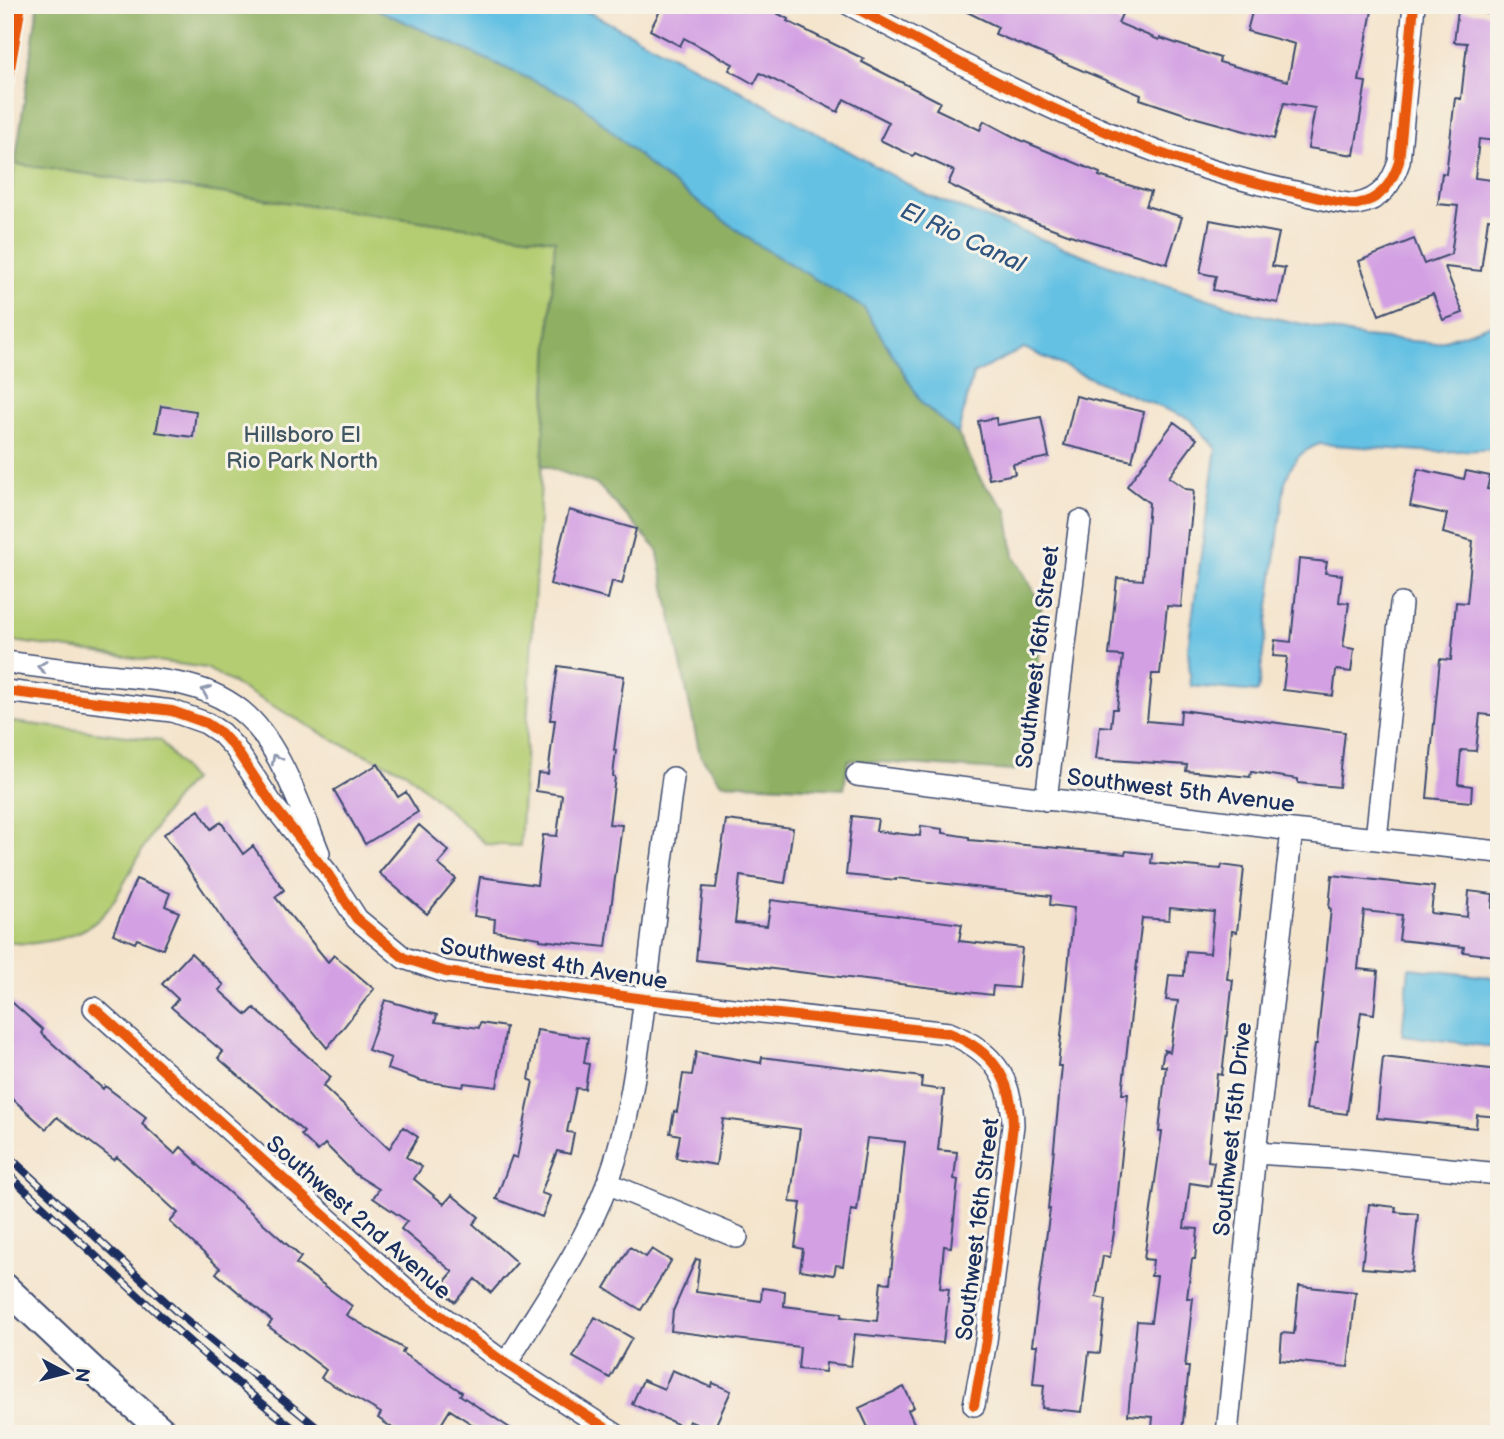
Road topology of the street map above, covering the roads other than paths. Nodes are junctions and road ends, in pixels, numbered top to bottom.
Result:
1 (10, 5) edge
2 (850, 5) edge
3 (1414, 5) edge
4 (5, 26) edge
5 (1080, 521) dead end
6 (1401, 604) dead end
7 (5, 662) edge
8 (5, 691) edge
9 (260, 731) junction
10 (235, 748) junction
11 (857, 775) dead end
12 (673, 778) dead end
13 (292, 788) junction
14 (1046, 800) junction
15 (272, 804) junction
16 (1292, 830) junction
17 (1376, 839) junction
18 (1499, 852) edge
19 (328, 874) junction
20 (645, 999) junction
21 (94, 1008) dead end
22 (992, 1062) joint
23 (1255, 1153) junction
24 (1499, 1174) edge
25 (607, 1183) junction
26 (737, 1237) dead end
27 (5, 1287) edge
28 (506, 1364) junction
29 (974, 1405) dead end
30 (166, 1434) edge
31 (615, 1434) edge
32 (1227, 1434) edge

1 - 4 main road
2 - 3 street
5 - 14 street, Southwest 16th Street
6 - 17 street
9 -> 7 street, Southwest 4th Avenue
8 - 10 street, Southwest 4th Avenue
9 - 10 street
13 -> 9 street, Southwest 4th Avenue
10 - 15 street, Southwest 4th Avenue
11 - 14 street, Southwest 5th Avenue
12 - 20 street
13 - 15 street
13 - 19 street, Southwest 4th Avenue
14 - 16 street, Southwest 5th Avenue
15 - 19 street, Southwest 4th Avenue
16 - 17 street, Southwest 5th Avenue
16 - 23 street, Southwest 15th Drive
17 - 18 street, Southwest 5th Avenue
19 - 20 street, Southwest 4th Avenue
20 - 22 street, Southwest 4th Avenue
20 - 25 street
21 - 28 street, Southwest 2nd Avenue
22 - 29 street, Southwest 16th Street
23 - 24 street
23 - 32 street, Southwest 15th Drive
25 - 26 street
25 - 28 street
27 - 30 main road
28 - 31 street, Southwest 2nd Avenue

